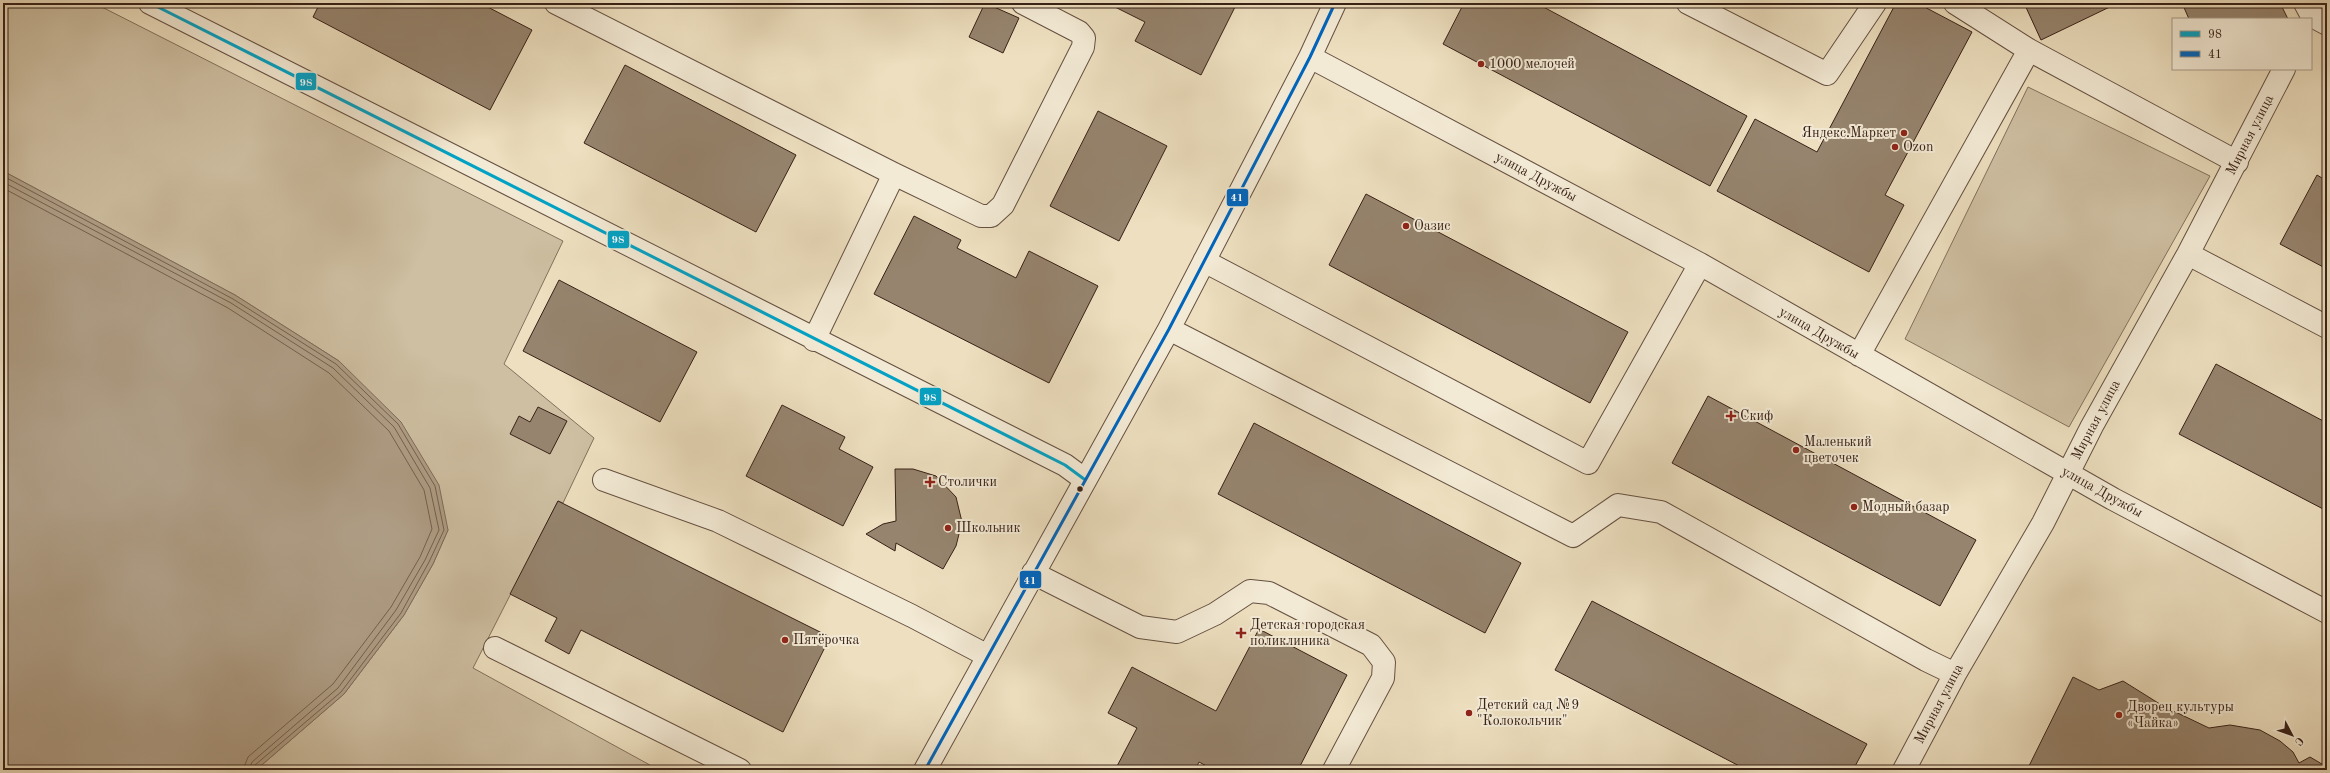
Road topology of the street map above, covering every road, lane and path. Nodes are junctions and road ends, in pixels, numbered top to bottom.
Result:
1 (150, 3) edge
2 (556, 3) edge
3 (1023, 3) edge
4 (1335, 3) edge
5 (1688, 3) edge
6 (1875, 3) edge
7 (1955, 3) edge
8 (2029, 50) junction
9 (1310, 57) junction
10 (2283, 70) edge
11 (2237, 162) junction
12 (894, 174) junction
13 (2188, 254) junction
14 (1204, 261) junction
15 (1700, 264) junction
16 (2327, 327) edge
17 (1169, 329) junction
18 (814, 340) junction
19 (1859, 355) junction
20 (2068, 474) junction
21 (1084, 479) junction
22 (604, 480) dead end
23 (1033, 573) junction
24 (2327, 612) edge
25 (495, 648) dead end
26 (988, 656) junction
27 (1955, 674) junction
28 (740, 770) edge
29 (925, 770) edge
30 (1334, 770) edge
31 (1904, 770) edge

1 - 18 street
2 - 12 street
3 - 12 street
4 - 9 street
5 - 6 street
7 - 8 street
8 - 11 street
8 - 19 street
9 - 14 street
9 - 15 street, улица Дружбы
10 - 11 street, Мирная улица
11 - 13 street, Мирная улица
12 - 18 street
13 - 16 street
13 - 20 street, Мирная улица
14 - 15 street
14 - 17 street
15 - 19 street, улица Дружбы
17 - 21 street
17 - 27 street
18 - 21 street
19 - 20 street, улица Дружбы
20 - 24 street, улица Дружбы
20 - 27 street, Мирная улица
21 - 23 street
22 - 26 street
23 - 26 street
23 - 30 street
25 - 28 street
26 - 29 street
27 - 31 street, Мирная улица

